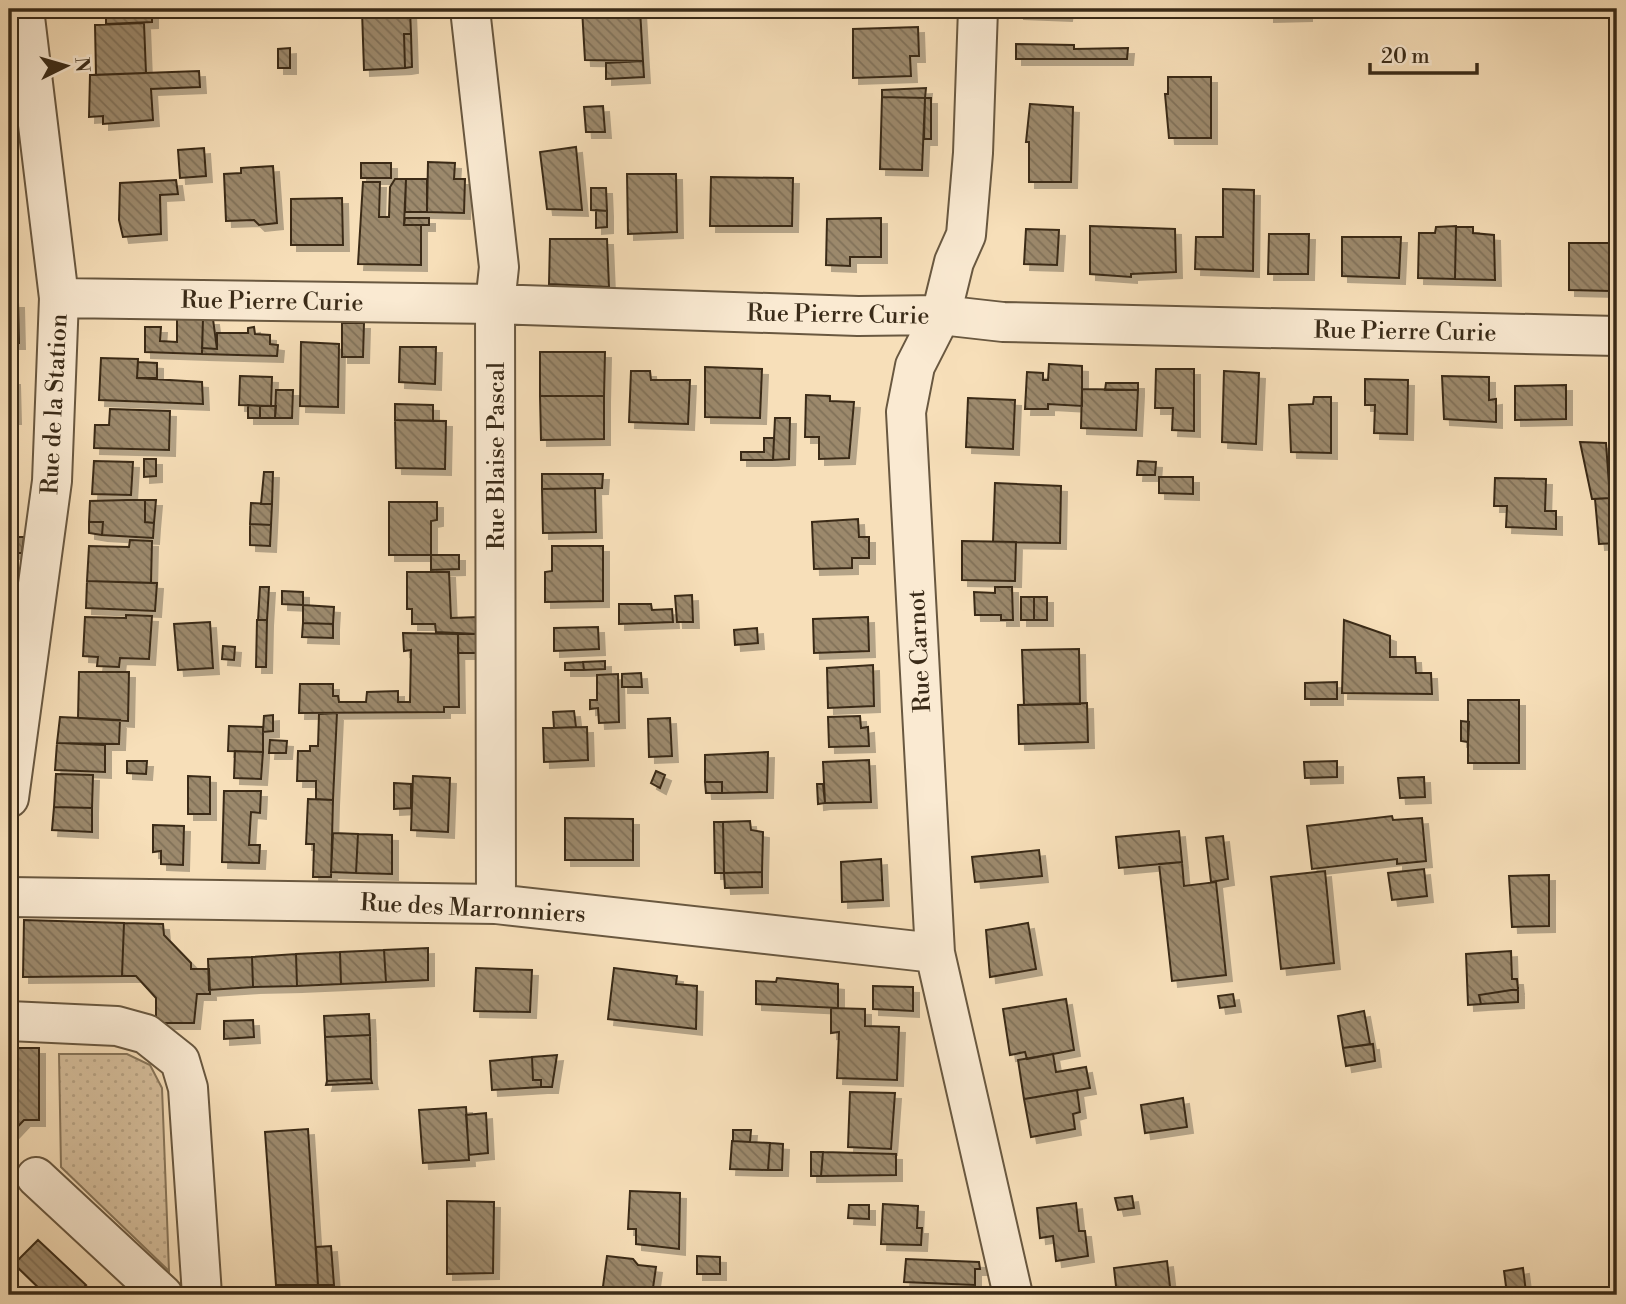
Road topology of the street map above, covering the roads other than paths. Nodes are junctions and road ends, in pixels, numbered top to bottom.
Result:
1 (24, 9) edge
2 (470, 9) edge
3 (978, 9) edge
4 (59, 298) junction
5 (495, 304) junction
6 (941, 315) junction
7 (1617, 336) edge
8 (9, 798) edge
9 (9, 897) edge
10 (496, 904) junction
11 (935, 953) junction
12 (9, 1021) edge
13 (36, 1177) dead end
14 (163, 1295) edge
15 (202, 1295) edge
16 (1013, 1295) edge

1 - 4 street, Rue de la Station
2 - 5 street, Rue Blaise Pascal
3 - 6 street, Rue Carnot
4 - 5 street, Rue Pierre Curie
4 - 8 street, Rue de la Station
5 - 6 street, Rue Pierre Curie
5 - 10 street, Rue Blaise Pascal
6 - 7 street, Rue Pierre Curie
6 - 11 street, Rue Carnot
9 - 10 street, Rue des Marronniers
10 - 11 street, Rue des Marronniers
11 - 16 street, Rue Carnot
12 - 15 street
13 - 14 street

